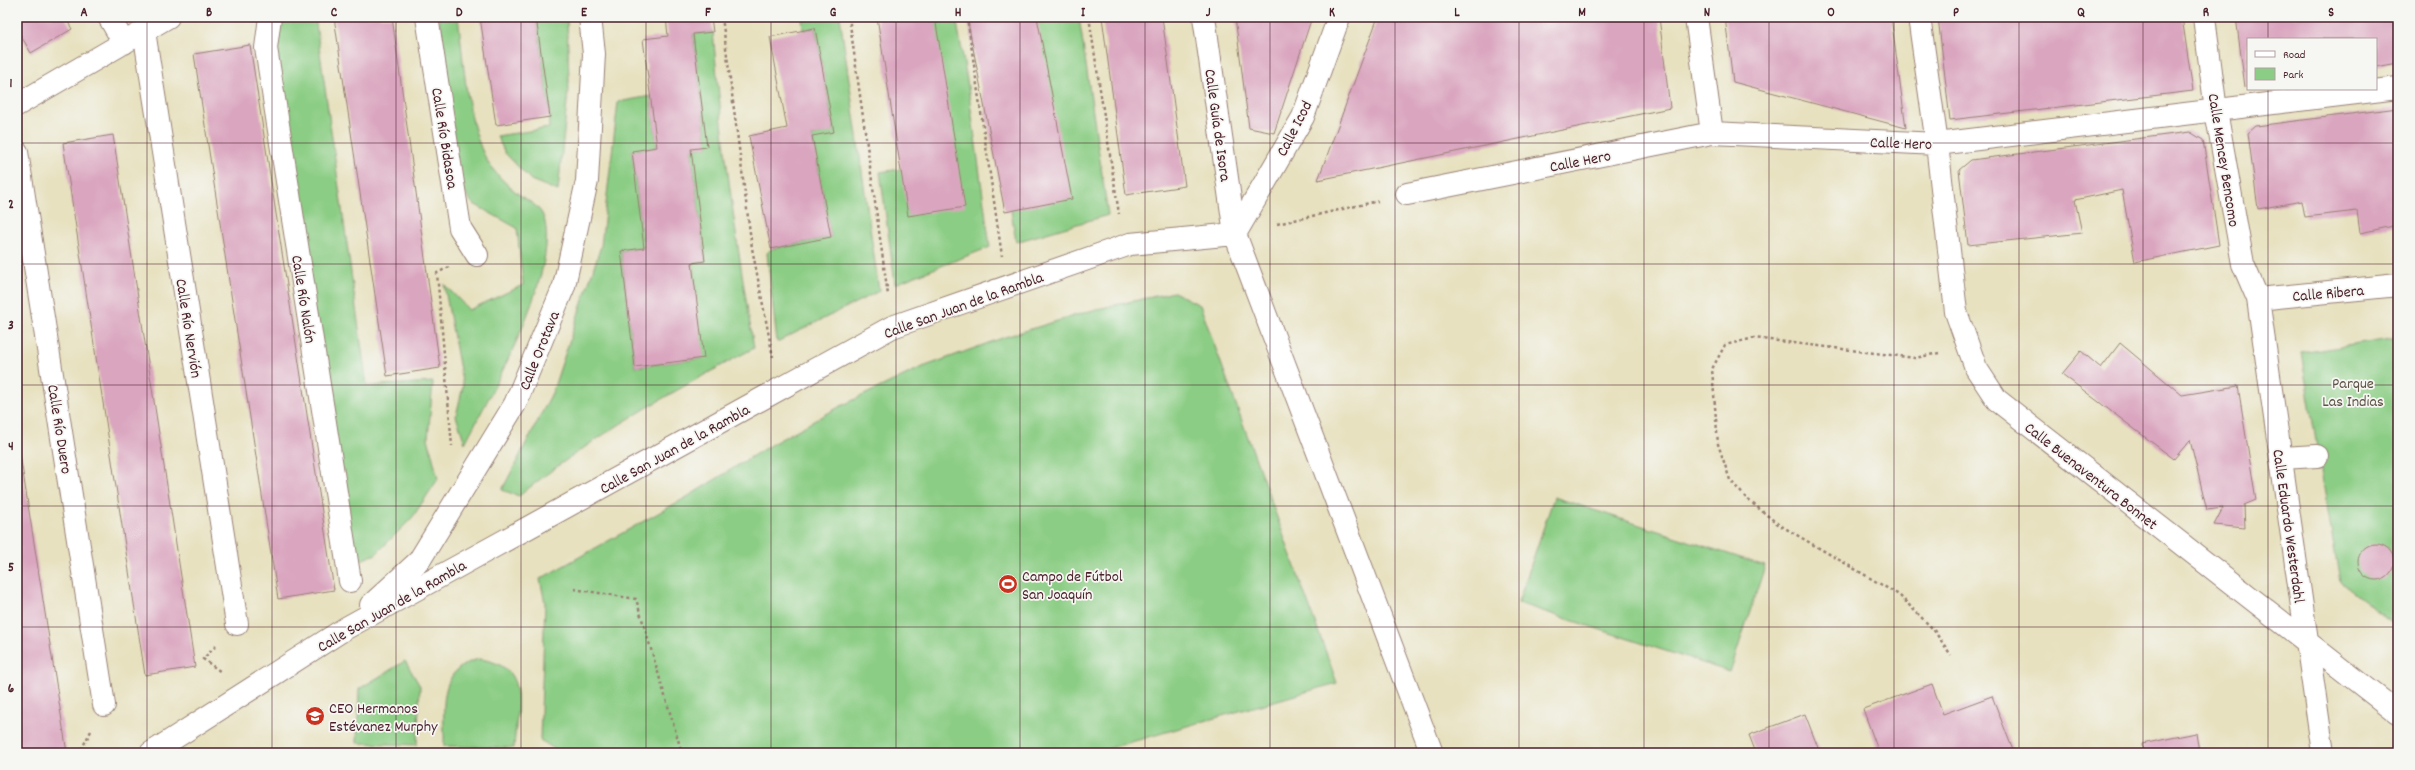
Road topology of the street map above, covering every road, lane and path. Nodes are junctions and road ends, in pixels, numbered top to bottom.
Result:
1 (109, 17) edge
2 (168, 17) edge
3 (270, 17) edge
4 (427, 17) edge
5 (590, 17) edge
6 (722, 17) edge
7 (849, 17) edge
8 (967, 17) edge
9 (1089, 17) edge
10 (1204, 17) edge
11 (1339, 17) edge
12 (1696, 17) edge
13 (1919, 17) edge
14 (2204, 17) edge
15 (144, 31) junction
16 (124, 43) junction
17 (2398, 88) edge
18 (17, 105) edge
19 (2216, 111) junction
20 (1712, 133) junction
21 (1938, 144) junction
22 (17, 152) edge
23 (1407, 194) joint
24 (1235, 234) junction
25 (1125, 246) junction
26 (477, 255) joint
27 (2398, 285) edge
28 (1006, 288) junction
29 (2258, 299) junction
30 (892, 328) junction
31 (1969, 347) junction
32 (779, 391) junction
33 (2317, 456) dead end
34 (2281, 458) junction
35 (467, 484) junction
36 (350, 581) dead end
37 (574, 589) dead end
38 (237, 624) joint
39 (346, 628) junction
40 (2306, 643) junction
41 (1951, 655) dead end
42 (247, 692) junction
43 (104, 705) dead end
44 (2398, 713) edge
45 (150, 753) edge
46 (682, 753) edge
47 (1432, 753) edge
48 (2323, 753) edge

1 - 16 street
2 - 15 street
3 - 36 street, Calle Río Nalón
4 - 26 street, Calle Río Bidasoa
5 - 35 street, Calle Orotava
6 - 32 path
7 - 30 path
8 - 28 path
9 - 25 path
10 - 24 street, Calle Guía de Isora
11 - 24 street, Calle Icod
12 - 20 street
13 - 21 street, Calle Buenaventura Bonnet
14 - 19 street, Calle Mencey Bencomo
15 - 16 street
15 - 38 street, Calle Río Nervión
16 - 18 street
17 - 19 street, Calle Hero
19 - 21 street, Calle Hero
19 - 29 street, Calle Mencey Bencomo
20 - 21 street, Calle Hero
20 - 23 street, Calle Hero
21 - 31 street, Calle Buenaventura Bonnet
22 - 43 street, Calle Río Duero
23 - 24 path
24 - 25 street, Calle San Juan de la Rambla
24 - 47 street, Calle Guía de Isora
25 - 28 street, Calle San Juan de la Rambla
26 - 35 path
27 - 29 street, Calle Ribera
28 - 30 street, Calle San Juan de la Rambla
29 - 34 street, Calle Eduardo Westerdahl
30 - 32 street, Calle San Juan de la Rambla
31 - 40 street, Calle Buenaventura Bonnet
31 - 41 path
32 - 39 street, Calle San Juan de la Rambla
33 - 34 street
34 - 40 street, Calle Eduardo Westerdahl
35 - 39 street, Calle Orotava
37 - 46 path
38 - 42 path
39 - 42 street, Calle San Juan de la Rambla
40 - 44 street, Calle Buenaventura Bonnet
40 - 48 street, Calle Eduardo Westerdahl
42 - 45 street, Calle San Juan de la Rambla

